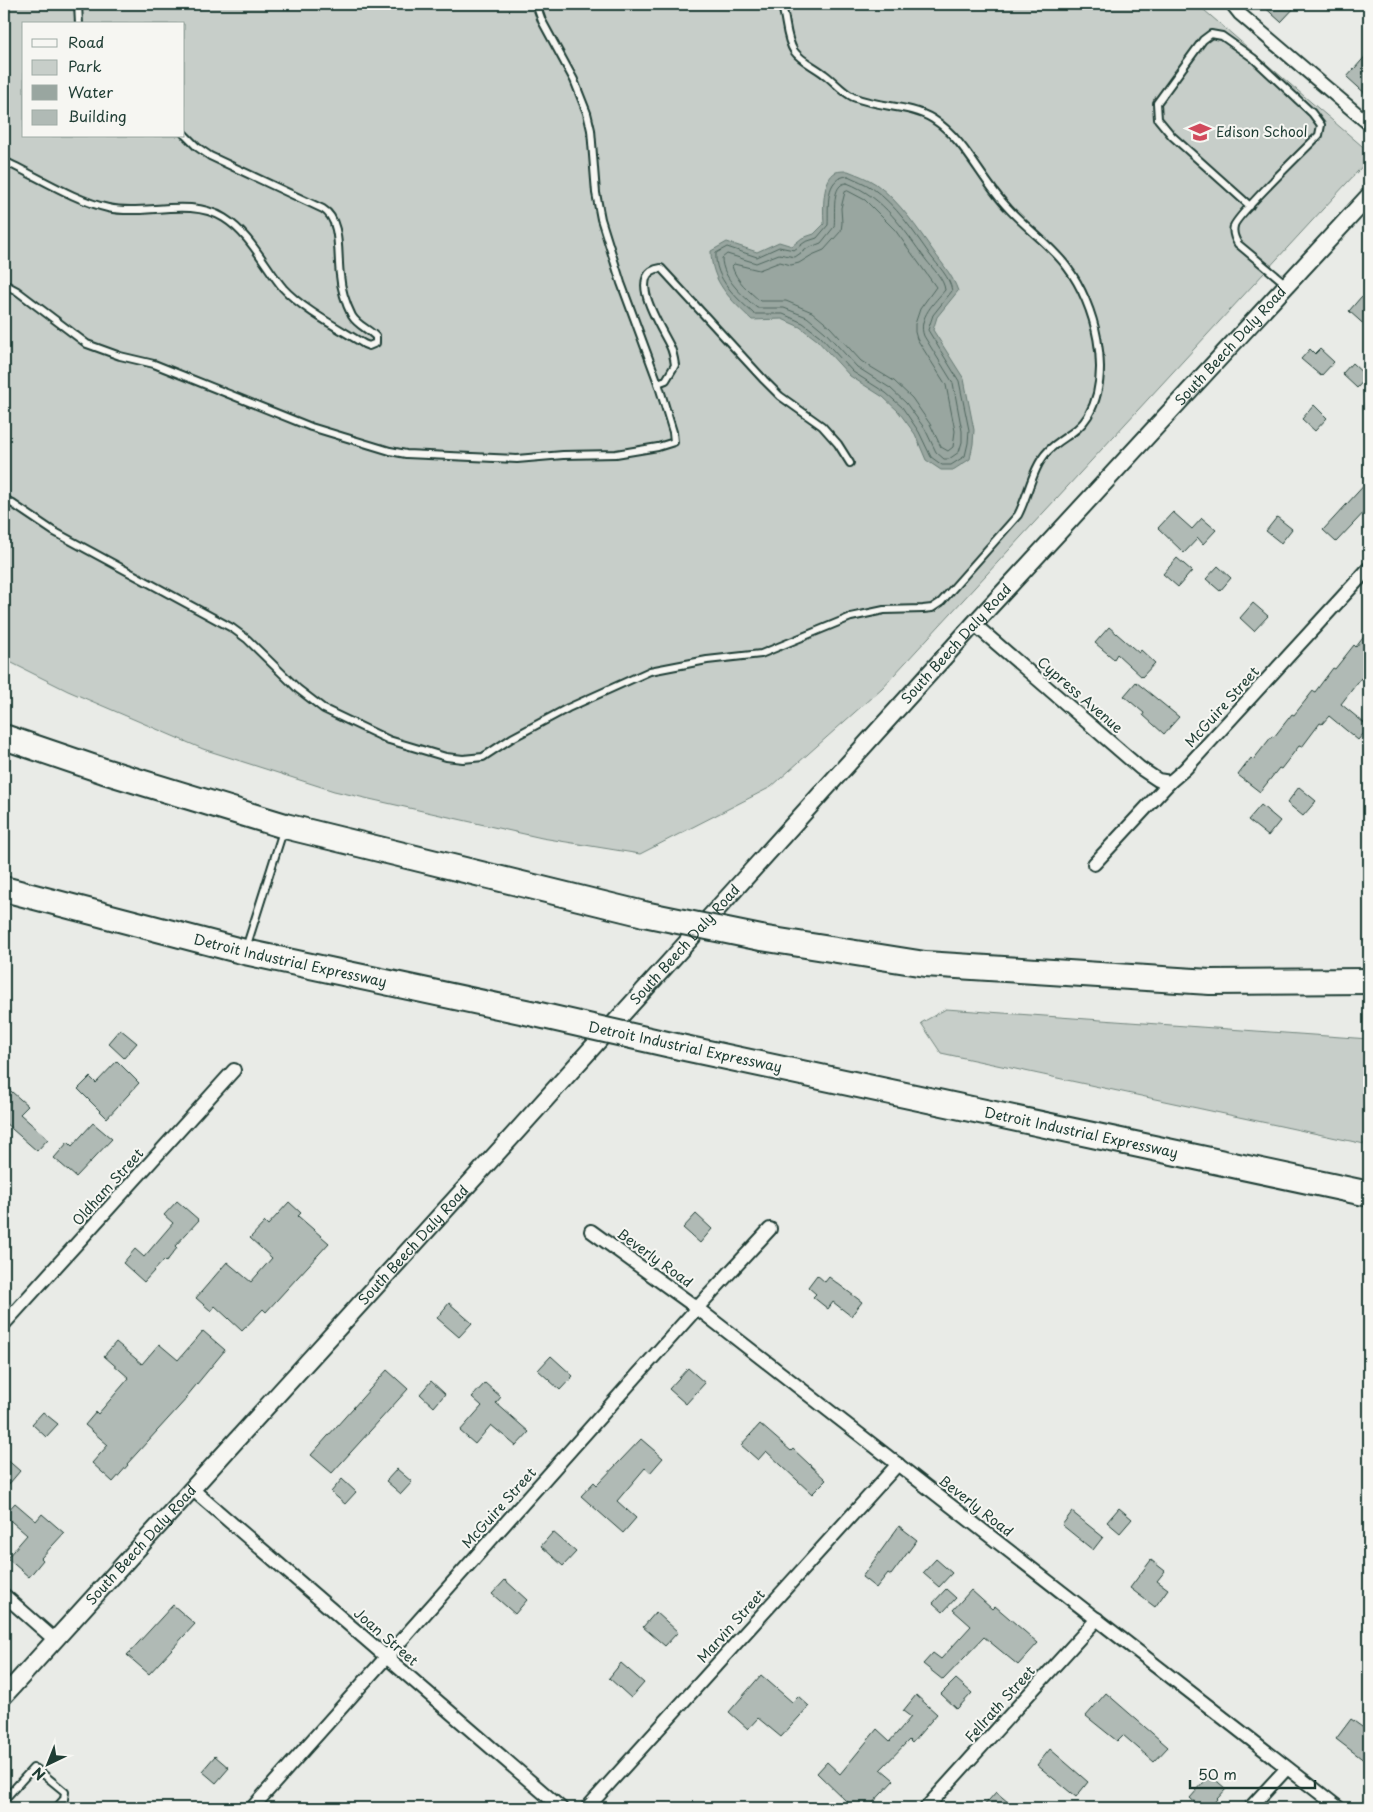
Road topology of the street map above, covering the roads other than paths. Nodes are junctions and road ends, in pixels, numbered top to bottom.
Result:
1 (78, 4) edge
2 (536, 4) edge
3 (781, 4) edge
4 (1232, 4) edge
5 (79, 22) edge
6 (1369, 124) edge
7 (185, 135) edge
8 (4, 161) edge
9 (1369, 196) edge
10 (1250, 206) junction
11 (4, 284) edge
12 (1287, 285) junction
13 (658, 384) junction
14 (850, 464) dead end
15 (4, 498) edge
16 (1369, 568) edge
17 (974, 624) junction
18 (4, 737) edge
19 (1170, 782) junction
20 (285, 826) junction
21 (1094, 864) dead end
22 (4, 889) edge
23 (245, 952) junction
24 (1369, 981) edge
25 (234, 1070) dead end
26 (1369, 1194) edge
27 (770, 1229) dead end
28 (591, 1231) dead end
29 (697, 1308) junction
30 (4, 1324) edge
31 (898, 1464) junction
32 (192, 1489) junction
33 (4, 1595) edge
34 (1097, 1619) junction
35 (55, 1640) junction
36 (387, 1658) junction
37 (4, 1696) edge
38 (1287, 1768) junction
39 (4, 1800) edge
40 (56, 1808) edge
41 (252, 1808) edge
42 (561, 1808) edge
43 (587, 1808) edge
44 (926, 1808) edge
45 (1250, 1808) edge
46 (1339, 1808) edge

1 - 5 lane
2 - 13 lane
3 - 15 lane
4 - 6 street
7 - 8 lane
9 - 12 street, South Beech Daly Road
10 - 10 lane
10 - 12 lane
11 - 13 lane
12 - 17 street, South Beech Daly Road
13 - 14 lane
16 - 19 street, McGuire Street
17 - 19 street, Cypress Avenue
17 - 32 street, South Beech Daly Road
18 - 20 highway
19 - 21 street, McGuire Street
20 - 23 lane
20 - 24 highway, bridge
22 - 23 highway, Detroit Industrial Expressway
23 - 26 highway, Detroit Industrial Expressway, bridge
25 - 30 street, Oldham Street
27 - 29 street, McGuire Street
28 - 29 street, Beverly Road
29 - 31 street, Beverly Road
29 - 36 street, McGuire Street
31 - 34 street, Beverly Road
31 - 43 street, Marvin Street
32 - 35 street, South Beech Daly Road
32 - 36 street, Joan Street
33 - 35 street
34 - 38 street, Beverly Road
34 - 44 street, Fellrath Street
35 - 37 street, South Beech Daly Road
36 - 41 street, McGuire Street
36 - 42 street, Joan Street
38 - 45 street
38 - 46 street, Beverly Road
39 - 40 lane

